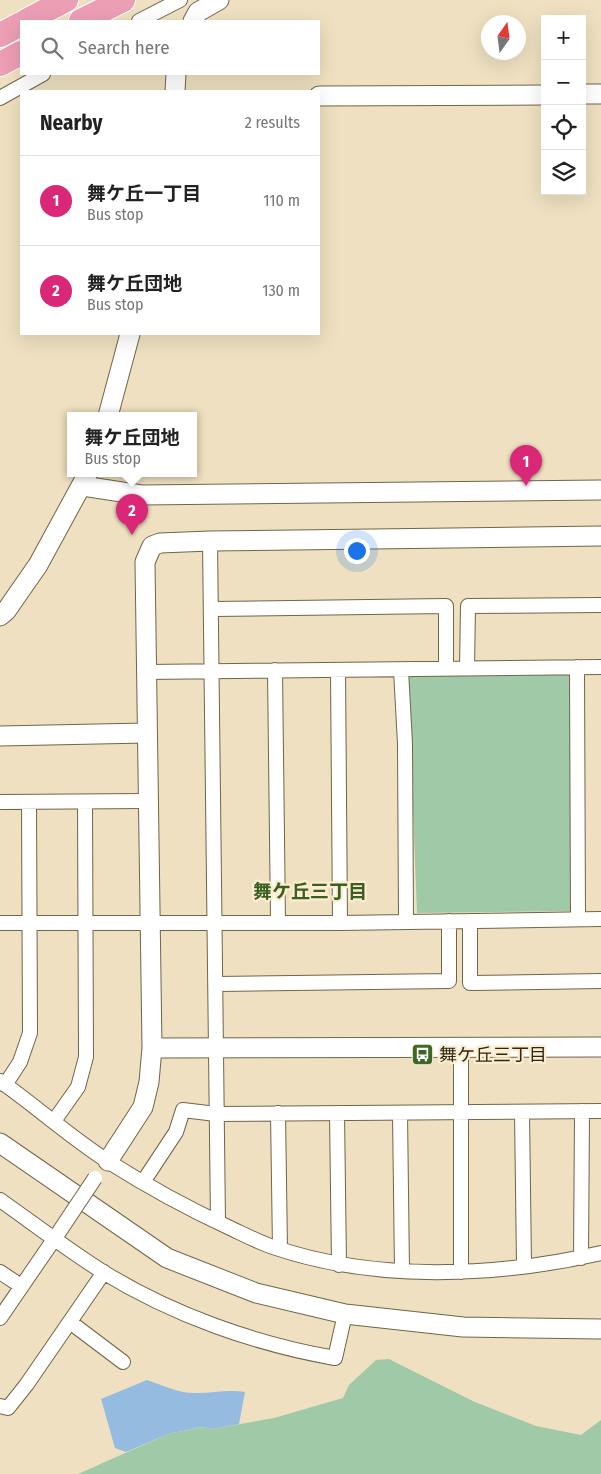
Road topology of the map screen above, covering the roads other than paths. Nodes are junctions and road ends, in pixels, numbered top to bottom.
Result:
1 (66, 0) edge
2 (123, 0) edge
3 (180, 0) edge
4 (219, 0) edge
5 (28, 20) edge
6 (83, 20) edge
7 (141, 20) edge
8 (194, 20) edge
9 (20, 25) edge
10 (0, 35) edge
11 (20, 54) edge
12 (0, 64) edge
13 (41, 75) edge
14 (176, 75) edge
15 (175, 90) edge
16 (586, 94) edge
17 (601, 94) edge
18 (541, 95) edge
19 (320, 96) edge
20 (0, 98) edge
21 (130, 335) edge
22 (109, 412) edge
23 (86, 480) edge
24 (601, 490) edge
25 (601, 536) edge
26 (210, 541) junction
27 (601, 605) edge
28 (213, 609) junction
29 (0, 616) edge
30 (577, 667) junction
31 (601, 667) edge
32 (446, 668) junction
33 (467, 668) junction
34 (212, 670) junction
35 (275, 670) junction
36 (338, 670) junction
37 (401, 670) junction
38 (147, 672) junction
39 (146, 733) junction
40 (0, 736) edge
41 (147, 801) junction
42 (0, 802) edge
43 (85, 802) junction
44 (29, 803) junction
45 (578, 919) junction
46 (601, 919) edge
47 (406, 920) junction
48 (449, 921) junction
49 (470, 921) junction
50 (216, 922) junction
51 (278, 922) junction
52 (0, 923) edge
53 (29, 923) junction
54 (86, 923) junction
55 (149, 923) junction
56 (340, 923) junction
57 (601, 982) edge
58 (216, 984) junction
59 (601, 1047) edge
60 (152, 1048) junction
61 (216, 1048) junction
62 (461, 1049) junction
63 (3, 1083) edge
64 (582, 1111) junction
65 (601, 1111) edge
66 (460, 1112) junction
67 (522, 1112) junction
68 (278, 1113) junction
69 (337, 1113) junction
70 (400, 1113) junction
71 (216, 1114) junction
72 (54, 1122) junction
73 (0, 1143) edge
74 (108, 1161) junction
75 (143, 1182) junction
76 (0, 1200) edge
77 (218, 1222) junction
78 (56, 1235) junction
79 (280, 1249) junction
80 (601, 1253) edge
81 (581, 1258) junction
82 (339, 1265) junction
83 (524, 1265) junction
84 (402, 1271) junction
85 (0, 1272) edge
86 (104, 1272) junction
87 (461, 1272) junction
88 (21, 1286) junction
89 (345, 1314) junction
90 (0, 1318) edge
91 (70, 1322) junction
92 (601, 1329) edge
93 (123, 1362) dead end
94 (0, 1406) edge

1 - 5 highway
2 - 6 highway
3 - 7 street
4 - 8 street
9 - 10 highway
11 - 12 highway
13 - 20 street
14 - 15 street
16 - 17 street
18 - 19 street
21 - 22 street
23 - 24 street
23 - 29 street
25 - 26 street
26 - 28 street
26 - 38 street
27 - 33 street
28 - 32 street
28 - 34 street
30 - 31 street
30 - 33 street
30 - 45 street
32 - 33 street
32 - 37 street
34 - 35 street
34 - 38 street
34 - 50 street
35 - 36 street
35 - 51 street
36 - 37 street
36 - 56 street
37 - 47 street
38 - 39 street
39 - 40 street
39 - 41 street
41 - 43 street
41 - 55 street
42 - 44 street
43 - 44 street
43 - 54 street
44 - 53 street
45 - 46 street
45 - 49 street
47 - 48 street
47 - 56 street
48 - 49 street
48 - 58 street
49 - 57 street
50 - 51 street
50 - 55 street
50 - 58 street
51 - 56 street
52 - 53 street
53 - 54 street
53 - 63 street
54 - 55 street
54 - 72 street
55 - 60 street
58 - 61 street
59 - 62 street
60 - 61 street
60 - 74 street
61 - 62 street
61 - 71 street
62 - 66 street
63 - 72 street
64 - 65 street
64 - 67 street
64 - 81 street
66 - 67 street
66 - 70 street
66 - 87 street
67 - 83 street
68 - 69 street
68 - 71 street
68 - 79 street
69 - 70 street
69 - 82 street
70 - 84 street
71 - 75 street
71 - 77 street
72 - 74 street
73 - 89 street
74 - 75 street
74 - 78 street, bridge
75 - 77 street
76 - 78 street
77 - 79 street
78 - 86 street
78 - 88 street
79 - 82 street
80 - 81 street
81 - 83 street
82 - 84 street
83 - 87 street
84 - 87 street
85 - 88 street
86 - 89 street
86 - 91 street
88 - 90 street
89 - 92 street
91 - 93 street
91 - 94 street

